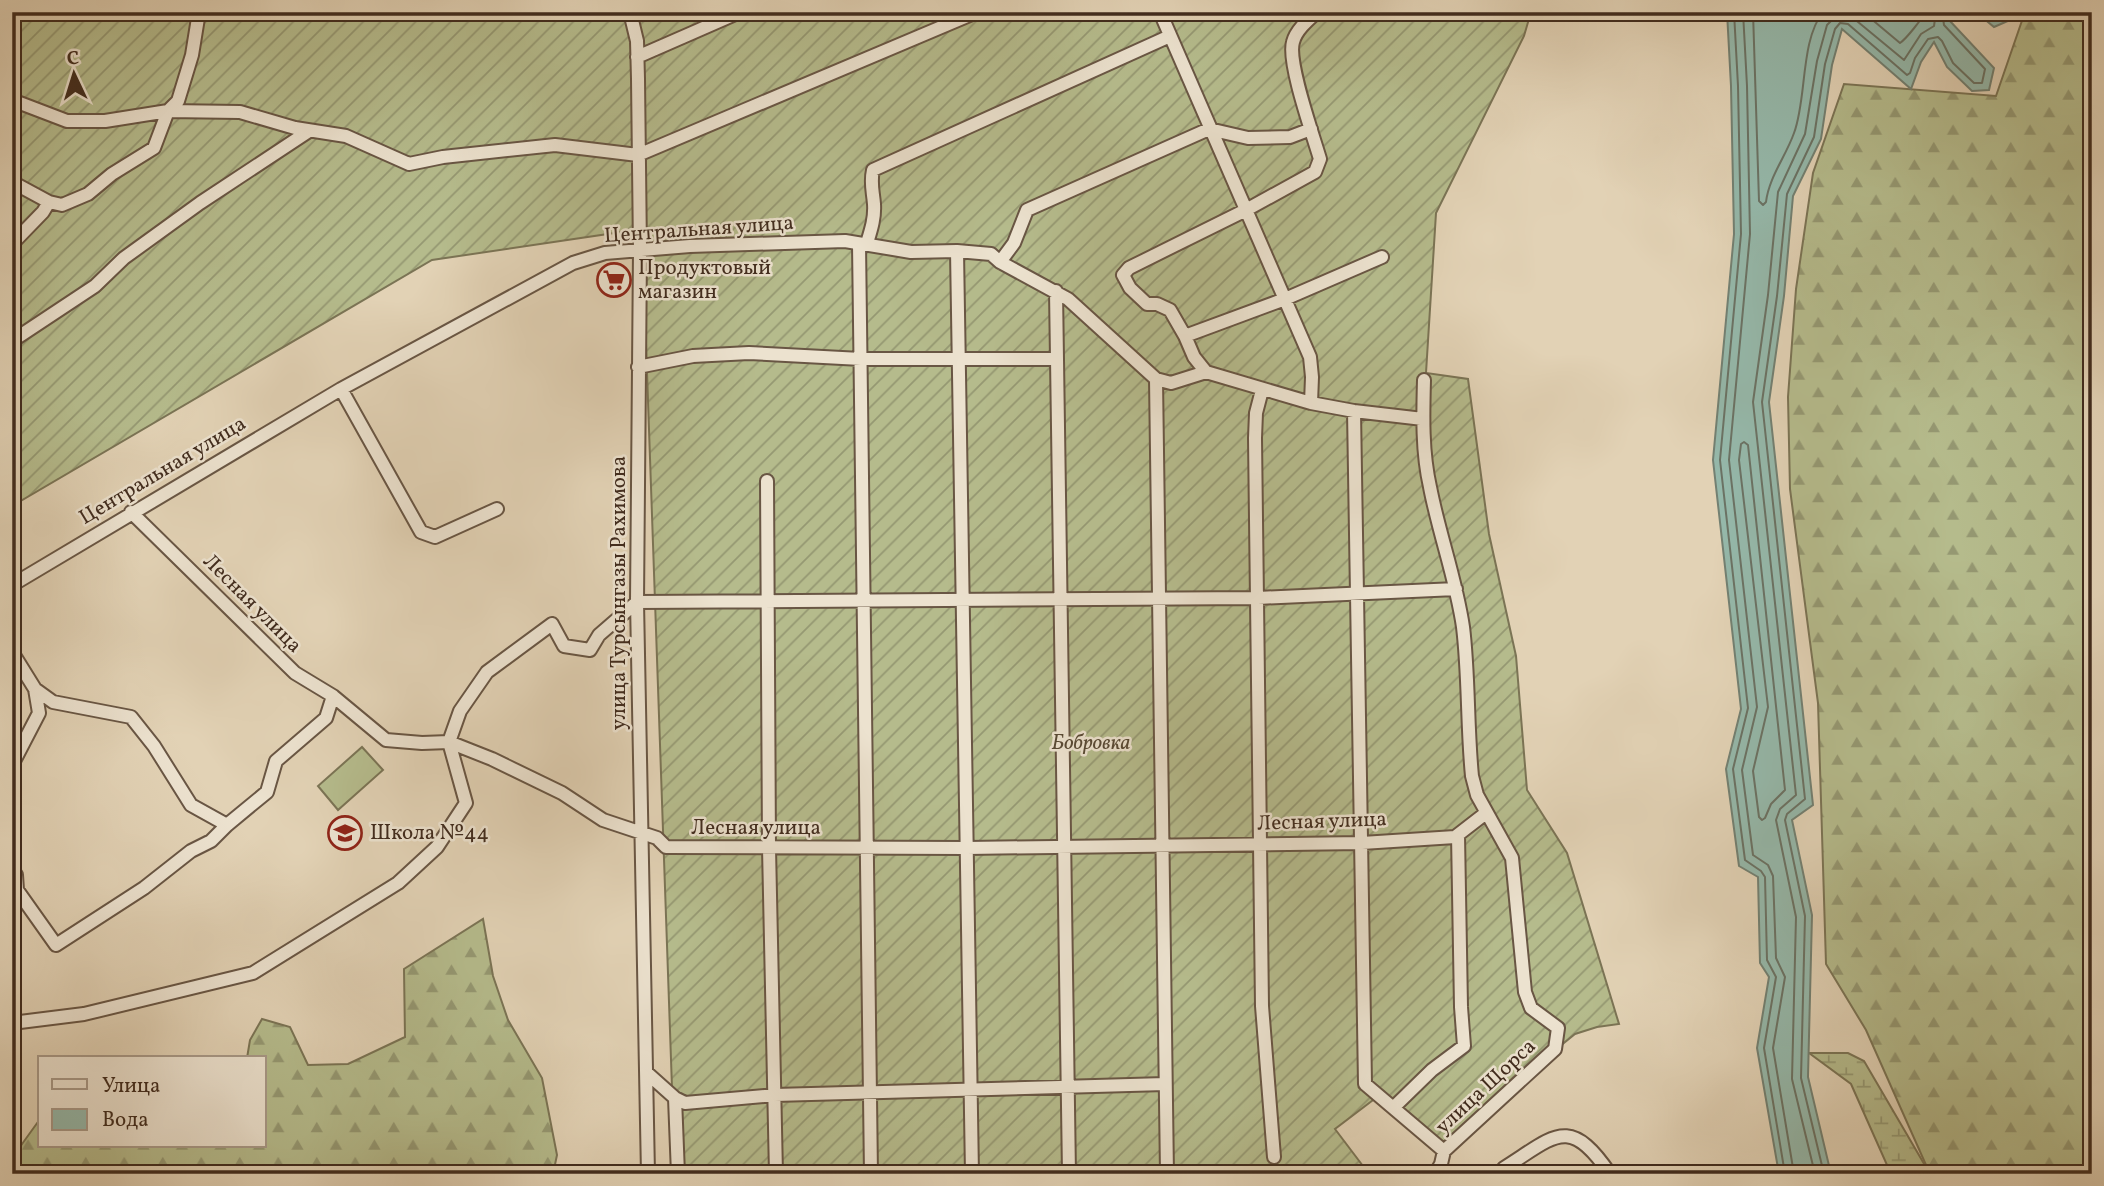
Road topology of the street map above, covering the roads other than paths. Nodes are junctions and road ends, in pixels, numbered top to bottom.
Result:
1 (199, 12) edge
2 (630, 12) edge
3 (740, 12) edge
4 (977, 12) edge
5 (1160, 12) edge
6 (1317, 12) edge
7 (1170, 36) junction
8 (637, 57) junction
9 (12, 100) edge
10 (168, 111) junction
11 (1311, 128) junction
12 (1209, 129) junction
13 (309, 131) junction
14 (638, 155) junction
15 (12, 182) edge
16 (49, 202) junction
17 (1246, 210) junction
18 (863, 243) junction
19 (12, 244) edge
20 (640, 251) junction
21 (957, 251) junction
22 (1382, 257) dead end
23 (1000, 262) junction
24 (1056, 291) junction
25 (1285, 299) junction
26 (1185, 335) junction
27 (12, 341) edge
28 (861, 359) junction
29 (1057, 359) junction
30 (960, 360) junction
31 (638, 367) junction
32 (1206, 372) junction
33 (1156, 379) junction
34 (1424, 380) dead end
35 (341, 389) junction
36 (1262, 390) junction
37 (1311, 404) junction
38 (1354, 411) junction
39 (1423, 419) junction
40 (767, 481) dead end
41 (497, 509) dead end
42 (131, 512) junction
43 (12, 585) edge
44 (1457, 589) junction
45 (1358, 593) junction
46 (1060, 598) junction
47 (1159, 598) junction
48 (1258, 598) junction
49 (863, 600) junction
50 (963, 600) junction
51 (768, 601) junction
52 (637, 602) junction
53 (12, 652) edge
54 (35, 689) junction
55 (333, 696) junction
56 (449, 742) junction
57 (12, 765) edge
58 (1486, 813) junction
59 (227, 825) junction
60 (640, 832) junction
61 (1458, 835) junction
62 (1362, 843) junction
63 (1261, 844) junction
64 (1162, 845) junction
65 (1064, 846) junction
66 (867, 847) junction
67 (769, 848) junction
68 (967, 848) junction
69 (12, 869) edge
70 (12, 1023) edge
71 (646, 1073) junction
72 (1166, 1084) junction
73 (1068, 1086) junction
74 (971, 1089) junction
75 (870, 1092) junction
76 (775, 1095) junction
77 (675, 1098) junction
78 (1394, 1107) junction
79 (1444, 1151) junction
80 (1274, 1157) dead end
81 (648, 1174) edge
82 (678, 1174) edge
83 (776, 1174) edge
84 (871, 1174) edge
85 (972, 1174) edge
86 (1069, 1174) edge
87 (1167, 1174) edge
88 (1435, 1174) edge
89 (1500, 1174) edge
90 (1610, 1174) edge

1 - 10 street
2 - 8 street, улица Турсынгазы Рахимова
3 - 8 street
4 - 14 street
5 - 7 street
6 - 11 street
7 - 12 street
7 - 18 street
8 - 14 street, улица Турсынгазы Рахимова
9 - 10 street
10 - 13 street
10 - 16 street
11 - 12 street
11 - 17 street
12 - 17 street
12 - 23 street
13 - 14 street
13 - 27 street
14 - 20 street, улица Турсынгазы Рахимова
15 - 16 street
16 - 19 street
17 - 25 street
17 - 26 street
18 - 20 street, Центральная улица
18 - 21 street, Центральная улица
18 - 28 street
20 - 31 street, улица Турсынгазы Рахимова
20 - 35 street, Центральная улица
21 - 23 street, Центральная улица
21 - 30 street
22 - 25 street
23 - 24 street, Центральная улица
24 - 29 street
24 - 33 street, Центральная улица
25 - 26 street
25 - 37 street
26 - 32 street
28 - 30 street
28 - 31 street
28 - 49 street
29 - 30 street
29 - 46 street
30 - 50 street
31 - 52 street, улица Турсынгазы Рахимова
32 - 33 street
32 - 36 street
33 - 47 street
34 - 39 street
35 - 41 street
35 - 42 street, Центральная улица
36 - 37 street
36 - 48 street
37 - 38 street
38 - 39 street
38 - 45 street
39 - 44 street
40 - 51 street
42 - 43 street, Центральная улица
42 - 55 street, Лесная улица
44 - 45 street
44 - 58 street
45 - 48 street
45 - 62 street
46 - 47 street
46 - 50 street
46 - 65 street
47 - 48 street
47 - 64 street
48 - 63 street
49 - 50 street
49 - 51 street
49 - 66 street
50 - 68 street
51 - 52 street
51 - 67 street
52 - 56 street
52 - 60 street, улица Турсынгазы Рахимова
53 - 54 street
54 - 57 street
54 - 59 street
55 - 56 street, Лесная улица
55 - 59 street
56 - 60 street, Лесная улица
56 - 70 street
58 - 61 street
58 - 79 street, улица Щорса
59 - 69 street
60 - 67 street, Лесная улица
60 - 71 street, улица Турсынгазы Рахимова
61 - 62 street, Лесная улица
61 - 78 street
62 - 63 street, Лесная улица
62 - 78 street
63 - 64 street, Лесная улица
63 - 80 street
64 - 65 street, Лесная улица
64 - 72 street
65 - 68 street, Лесная улица
65 - 73 street
66 - 67 street, Лесная улица
66 - 68 street, Лесная улица
66 - 75 street
67 - 76 street
68 - 74 street
71 - 77 street
71 - 81 street, улица Турсынгазы Рахимова
72 - 73 street
72 - 87 street
73 - 74 street
73 - 86 street
74 - 75 street
74 - 85 street
75 - 76 street
75 - 84 street
76 - 77 street
76 - 83 street
77 - 82 street
78 - 79 street
79 - 88 street, улица Щорса
89 - 90 street

